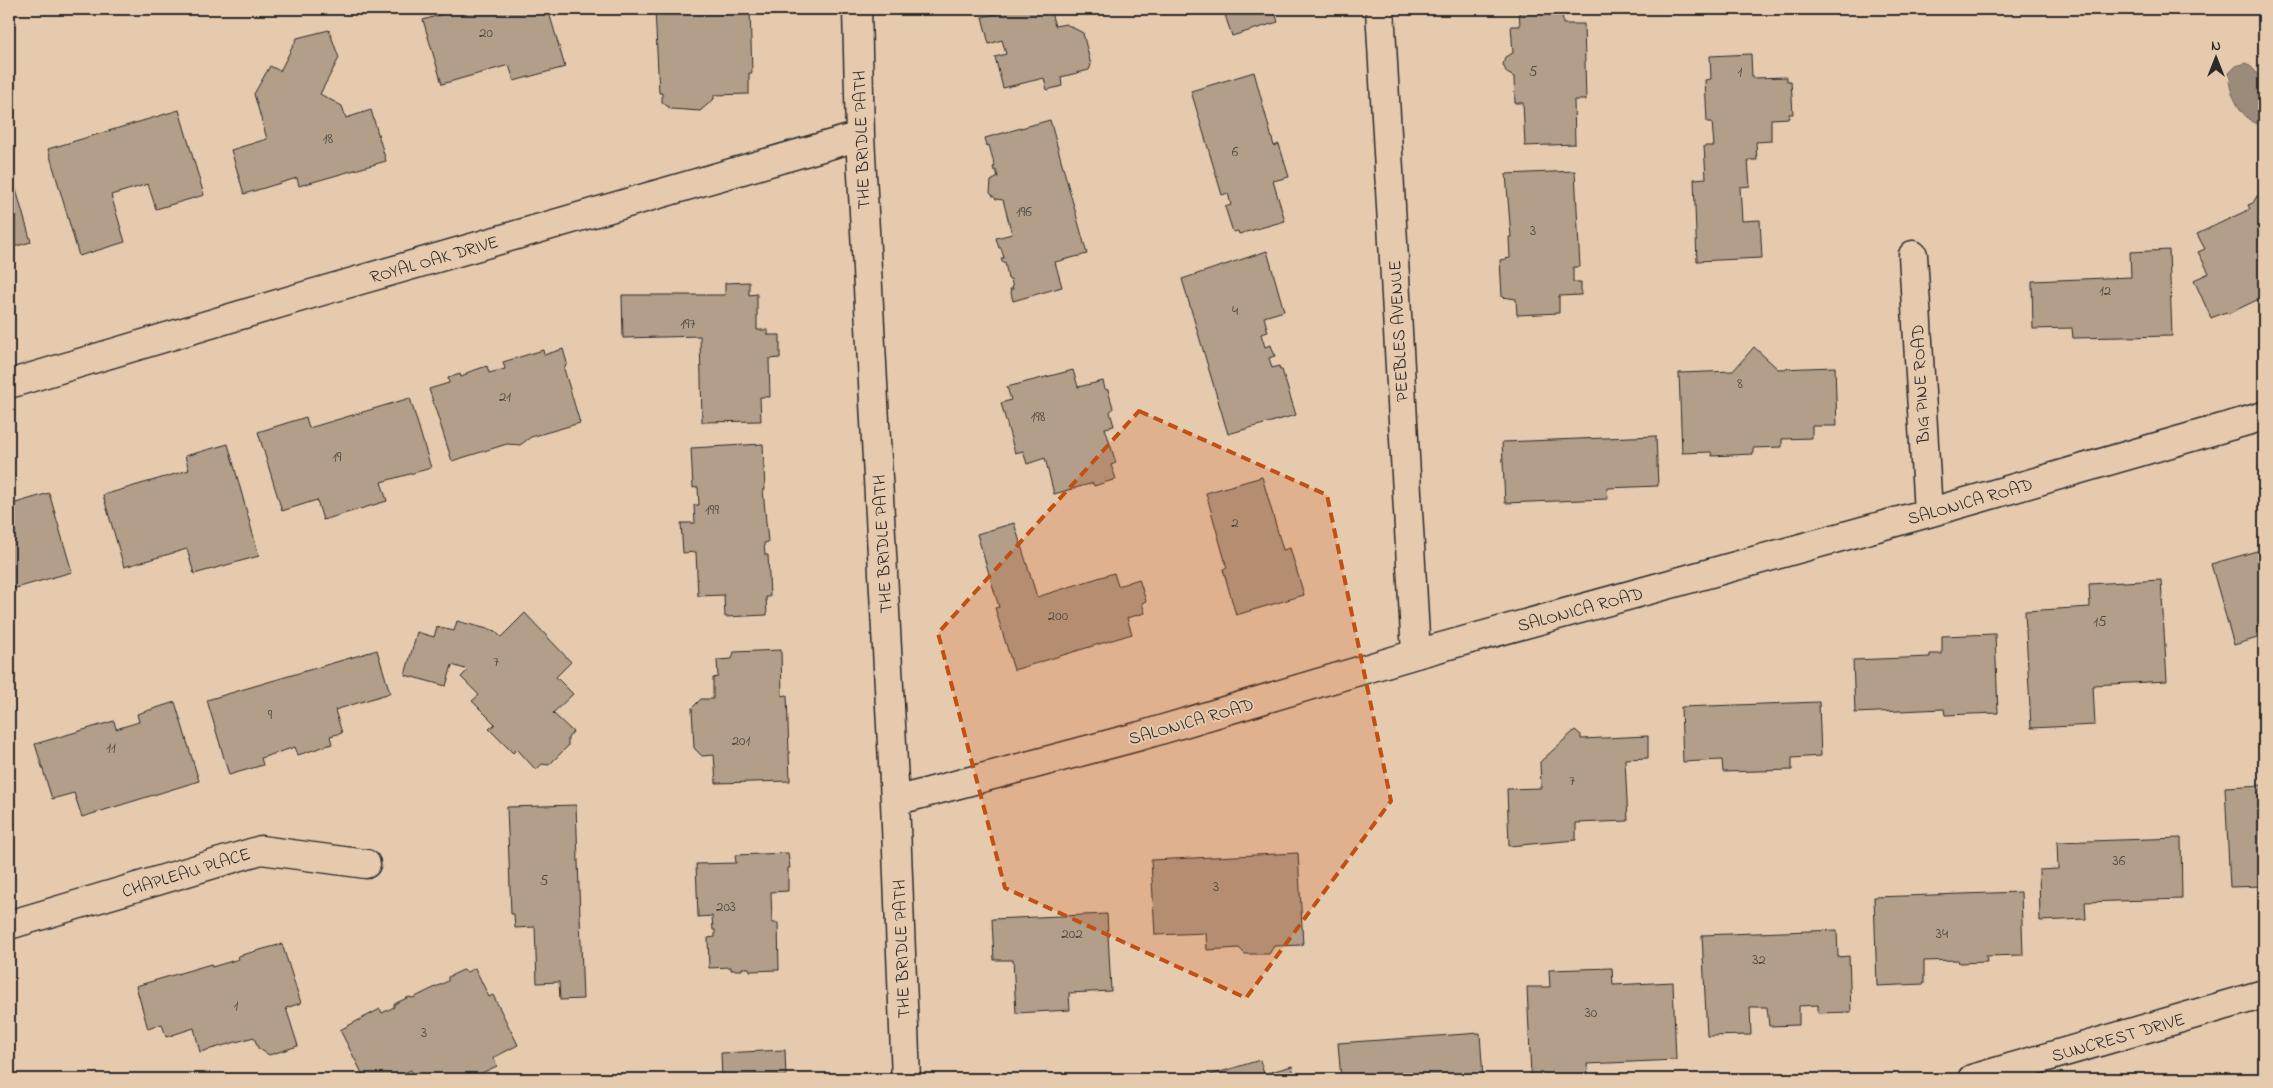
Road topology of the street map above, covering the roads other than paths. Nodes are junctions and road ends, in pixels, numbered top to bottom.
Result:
1 (857, 9) edge
2 (1380, 9) edge
3 (860, 136) junction
4 (1913, 255) dead end
5 (9, 384) edge
6 (2264, 416) edge
7 (1928, 513) junction
8 (1416, 654) junction
9 (895, 801) junction
10 (366, 864) dead end
11 (9, 926) edge
12 (2264, 994) edge
13 (906, 1079) edge
14 (1972, 1079) edge

1 - 3 street, THE BRIDLE PATH
2 - 8 street, PEEBLES AVENUE
3 - 5 street, ROYAL OAK DRIVE
3 - 9 street, THE BRIDLE PATH
4 - 7 street, BIG PINE ROAD
6 - 7 street, SALONICA ROAD
7 - 8 street, SALONICA ROAD
8 - 9 street, SALONICA ROAD
9 - 13 street, THE BRIDLE PATH
10 - 11 street, CHAPLEAU PLACE
12 - 14 street, SUNCREST DRIVE

